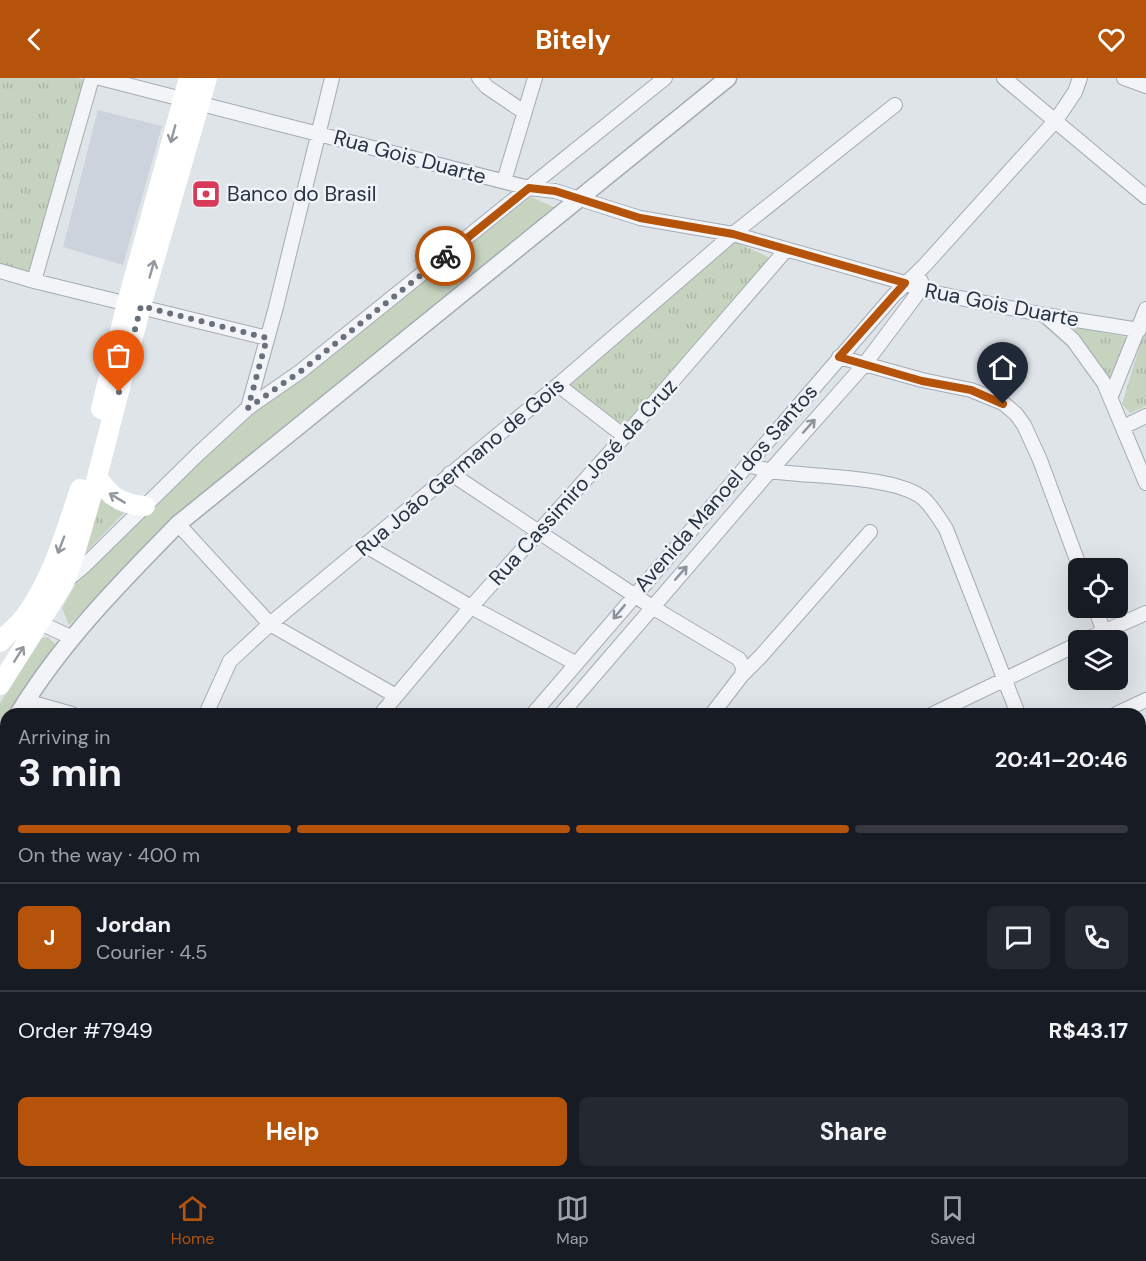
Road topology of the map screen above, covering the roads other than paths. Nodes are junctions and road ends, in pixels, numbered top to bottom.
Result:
1 (92, 78) edge
2 (100, 78) edge
3 (189, 78) edge
4 (207, 78) edge
5 (332, 78) edge
6 (479, 78) edge
7 (535, 78) edge
8 (664, 78) edge
9 (728, 78) edge
10 (1004, 78) edge
11 (1080, 78) edge
12 (1124, 78) edge
13 (1146, 87) edge
14 (191, 102) junction
15 (895, 105) dead end
16 (525, 112) junction
17 (1056, 120) junction
18 (319, 133) junction
19 (504, 181) junction
20 (529, 188) junction
21 (1146, 197) edge
22 (578, 200) junction
23 (733, 234) junction
24 (786, 250) junction
25 (924, 266) junction
26 (0, 271) edge
27 (34, 281) junction
28 (905, 283) junction
29 (920, 290) junction
30 (134, 304) junction
31 (1146, 309) edge
32 (1045, 315) junction
33 (1139, 330) junction
34 (267, 338) junction
35 (839, 357) junction
36 (864, 365) junction
37 (558, 385) junction
38 (1111, 396) junction
39 (248, 408) junction
40 (1146, 416) edge
41 (1123, 427) junction
42 (624, 436) junction
43 (748, 465) junction
44 (770, 471) junction
45 (450, 473) junction
46 (97, 477) junction
47 (1146, 483) edge
48 (145, 506) junction
49 (178, 524) junction
50 (539, 531) junction
51 (870, 532) dead end
52 (366, 546) junction
53 (1076, 558) edge
54 (64, 583) junction
55 (634, 595) junction
56 (471, 607) junction
57 (652, 607) junction
58 (1146, 613) edge
59 (32, 620) junction
60 (270, 624) junction
61 (1108, 630) edge
62 (73, 638) junction
63 (0, 642) edge
64 (1068, 649) edge
65 (575, 663) junction
66 (742, 675) junction
67 (1005, 679) junction
68 (0, 685) edge
69 (396, 696) junction
70 (22, 708) edge
71 (209, 708) edge
72 (386, 708) edge
73 (538, 708) edge
74 (566, 708) edge
75 (717, 708) edge
76 (945, 708) edge
77 (1016, 708) edge

1 - 27 street
2 - 14 street, Rua Gois Duarte
3 - 14 main road
4 - 14 main road
5 - 18 street
6 - 16 street
7 - 16 street
8 - 20 street
9 - 22 street
10 - 17 street
11 - 17 street, Avenida Manoel dos Santos
12 - 13 street
14 - 18 street, Rua Gois Duarte
14 - 30 main road
15 - 23 street, Rua João Germano de Gois
16 - 19 street
17 - 21 street
17 - 25 street, Avenida Manoel dos Santos
18 - 19 street, Rua Gois Duarte
18 - 34 street
19 - 20 street, Rua Gois Duarte
20 - 22 street, Rua Gois Duarte
20 - 39 street
22 - 23 street, Rua Gois Duarte
22 - 49 street
23 - 24 street, Rua Gois Duarte
23 - 37 street, Rua João Germano de Gois
24 - 28 street, Rua Gois Duarte
24 - 42 street, Rua Cassimiro José da Cruz
25 - 28 street, Avenida Manoel dos Santos
25 - 29 street, Avenida Manoel dos Santos
26 - 27 street
27 - 30 street
28 - 29 street, Rua Gois Duarte
28 - 35 street, Avenida Manoel dos Santos
29 - 32 street, Rua Gois Duarte
29 - 36 street, Avenida Manoel dos Santos
30 - 34 street
30 - 46 main road
30 -> 59 main road
31 - 33 street
32 - 33 street, Rua Gois Duarte
32 - 38 street
33 - 38 street
34 - 39 street
35 - 36 street
35 - 43 street, Avenida Manoel dos Santos
44 -> 36 street, Avenida Manoel dos Santos
36 - 53 street
37 - 42 street
37 - 45 street, Rua João Germano de Gois
38 - 41 street
39 - 48 street
40 - 41 street
41 - 47 street
42 - 50 street, Rua Cassimiro José da Cruz
43 - 44 street
43 - 55 street, Avenida Manoel dos Santos
57 -> 44 street, Avenida Manoel dos Santos
44 - 67 street
45 - 50 street
45 - 52 street, Rua João Germano de Gois
48 -> 46 main road
46 - 54 main road
48 - 54 street
49 - 60 street
49 - 62 street
50 - 55 street
50 - 56 street, Rua Cassimiro José da Cruz
51 - 66 street
52 - 56 street
52 - 60 street, Rua João Germano de Gois
54 - 59 main road
55 - 57 street
55 -> 65 street, Avenida Manoel dos Santos
56 - 65 street
56 - 69 street, Rua Cassimiro José da Cruz
57 - 66 street
57 - 74 street, Avenida Manoel dos Santos
58 - 61 street
59 - 62 street
59 - 63 main road
68 -> 59 main road
60 - 69 street
60 - 71 street, Rua João Germano de Gois
62 - 70 street
64 - 67 street
65 - 73 street, Avenida Manoel dos Santos
66 - 75 street
67 - 76 street
67 - 77 street
69 - 72 street, Rua Cassimiro José da Cruz

